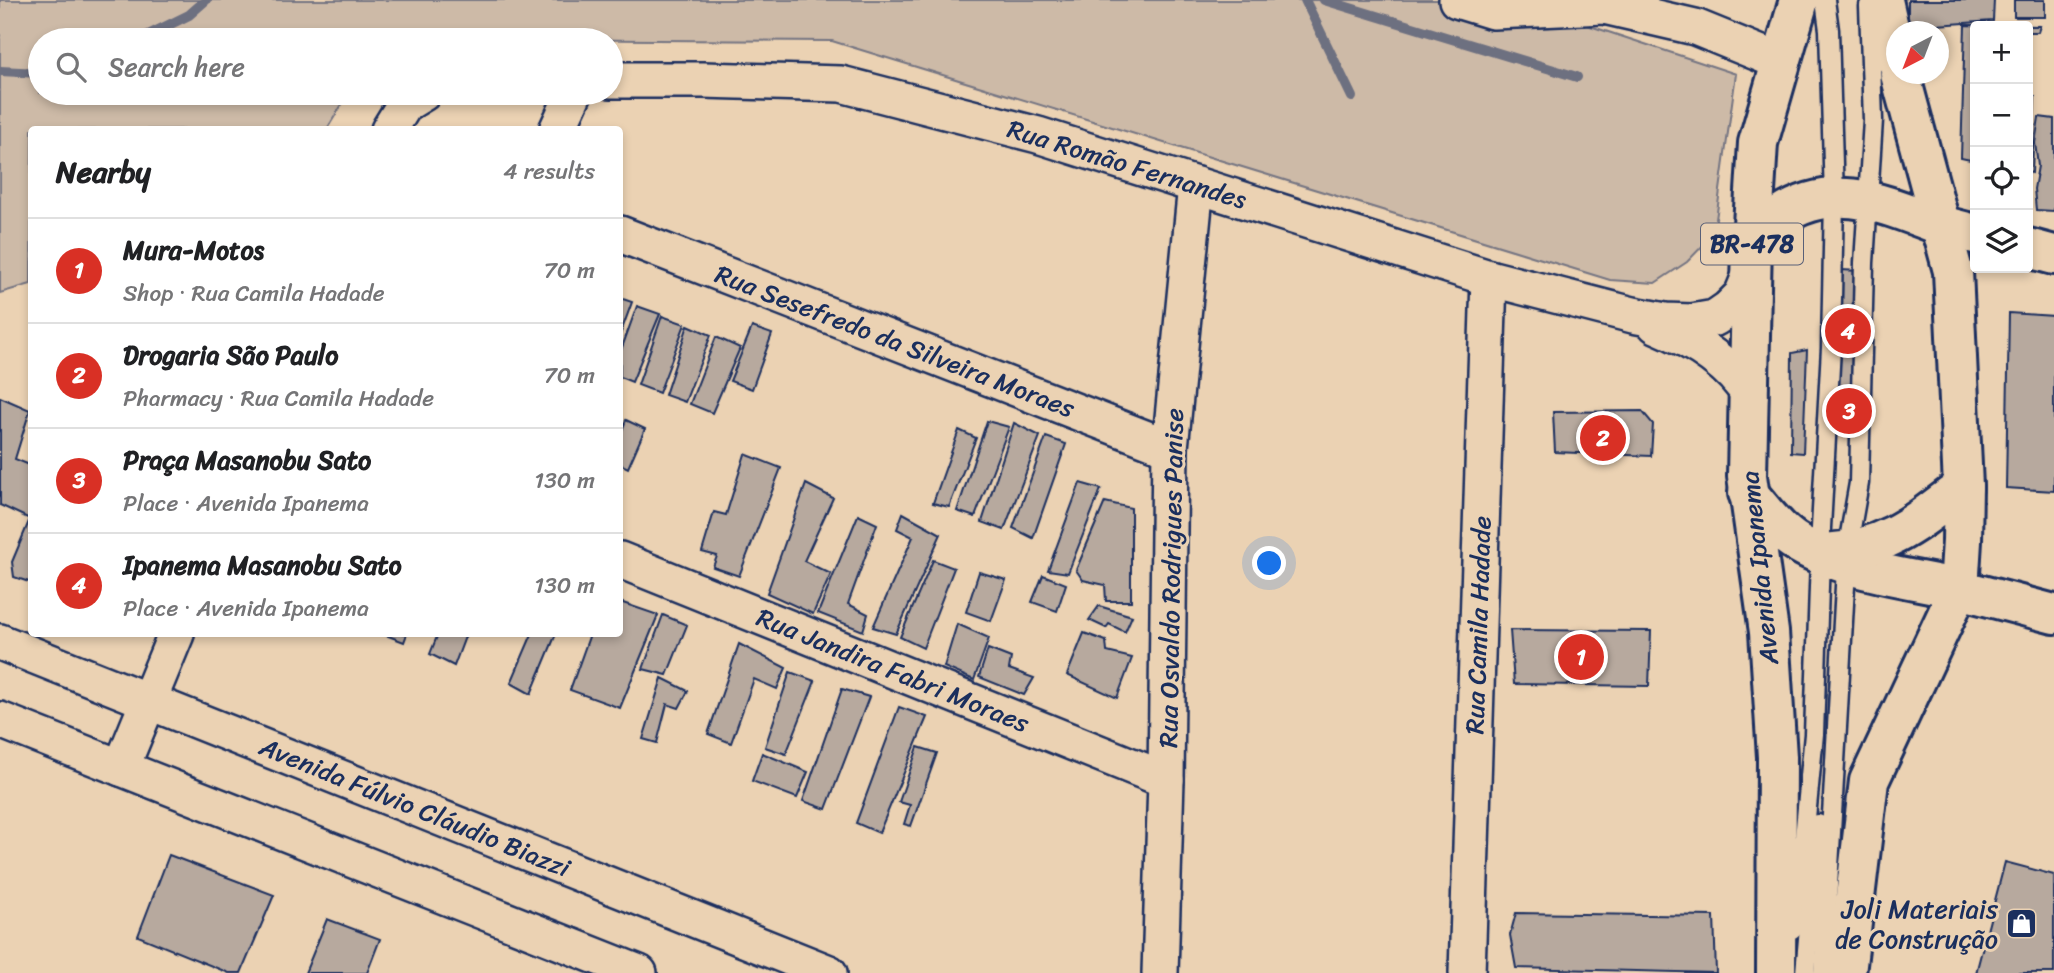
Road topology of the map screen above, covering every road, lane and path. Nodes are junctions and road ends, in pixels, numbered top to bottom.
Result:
1 (1457, 0) edge
2 (1799, 0) edge
3 (1827, 0) edge
4 (1878, 3) edge
5 (1886, 28) edge
6 (1781, 62) junction
7 (623, 80) edge
8 (1904, 84) edge
9 (568, 105) edge
10 (559, 126) edge
11 (1196, 185) junction
12 (1857, 189) junction
13 (1958, 230) edge
14 (623, 235) edge
15 (2033, 249) edge
16 (2054, 255) edge
17 (1752, 256) junction
18 (1489, 278) junction
19 (1633, 315) junction
20 (1750, 396) junction
21 (1170, 448) junction
22 (1963, 487) junction
23 (1748, 493) junction
24 (1838, 556) junction
25 (623, 561) edge
26 (1959, 589) junction
27 (2054, 614) edge
28 (175, 637) edge
29 (0, 642) edge
30 (148, 700) junction
31 (0, 720) edge
32 (1814, 734) junction
33 (121, 768) junction
34 (1834, 777) junction
35 (1166, 780) junction
36 (639, 973) edge
37 (829, 973) edge
38 (1160, 973) edge
39 (1467, 973) edge
40 (1776, 973) edge
41 (1787, 973) edge
42 (1805, 973) edge
43 (1823, 973) edge
44 (1835, 973) edge
45 (1846, 973) edge

1 - 6 street
2 - 6 main road, Avenida Ipanema / BR-478
3 - 12 lane
4 - 5 main road
4 - 12 lane
6 - 17 main road, Avenida Ipanema / BR-478
7 - 11 street, Rua Romão Fernandes
8 - 13 main road
9 - 10 street
11 - 18 street, Rua Romão Fernandes
11 - 21 street, Rua Osvaldo Rodrigues Panise
12 - 13 main road
12 - 17 main road
12 - 24 lane
12 - 24 lane
13 - 22 main road
14 - 21 street, Rua Sesefredo da Silveira Moraes
15 - 16 main road
17 - 19 street, Rua Romão Fernandes
17 - 20 main road, Avenida Ipanema / BR-478
18 - 19 street, Rua Romão Fernandes
18 - 39 street, Rua Camila Hadade
19 - 20 street, Rua Romão Fernandes
20 - 23 main road, Avenida Ipanema / BR-478
21 - 35 street, Rua Osvaldo Rodrigues Panise
22 - 24 main road
22 - 26 main road
23 - 24 main road
23 - 40 main road, Avenida Ipanema / BR-478
24 - 26 main road
24 - 32 lane
24 - 34 lane
25 - 35 street, Rua Jandira Fabri Moraes
26 - 27 main road
26 - 45 main road
28 - 30 street
29 - 30 street, Avenida Fúlvio Cláudio Biazzi
30 - 33 street
30 - 37 street, Avenida Fúlvio Cláudio Biazzi
31 - 33 street
32 - 41 lane
32 - 42 lane
33 - 36 street
34 - 43 lane
34 - 44 lane
35 - 38 street, Rua Osvaldo Rodrigues Panise

